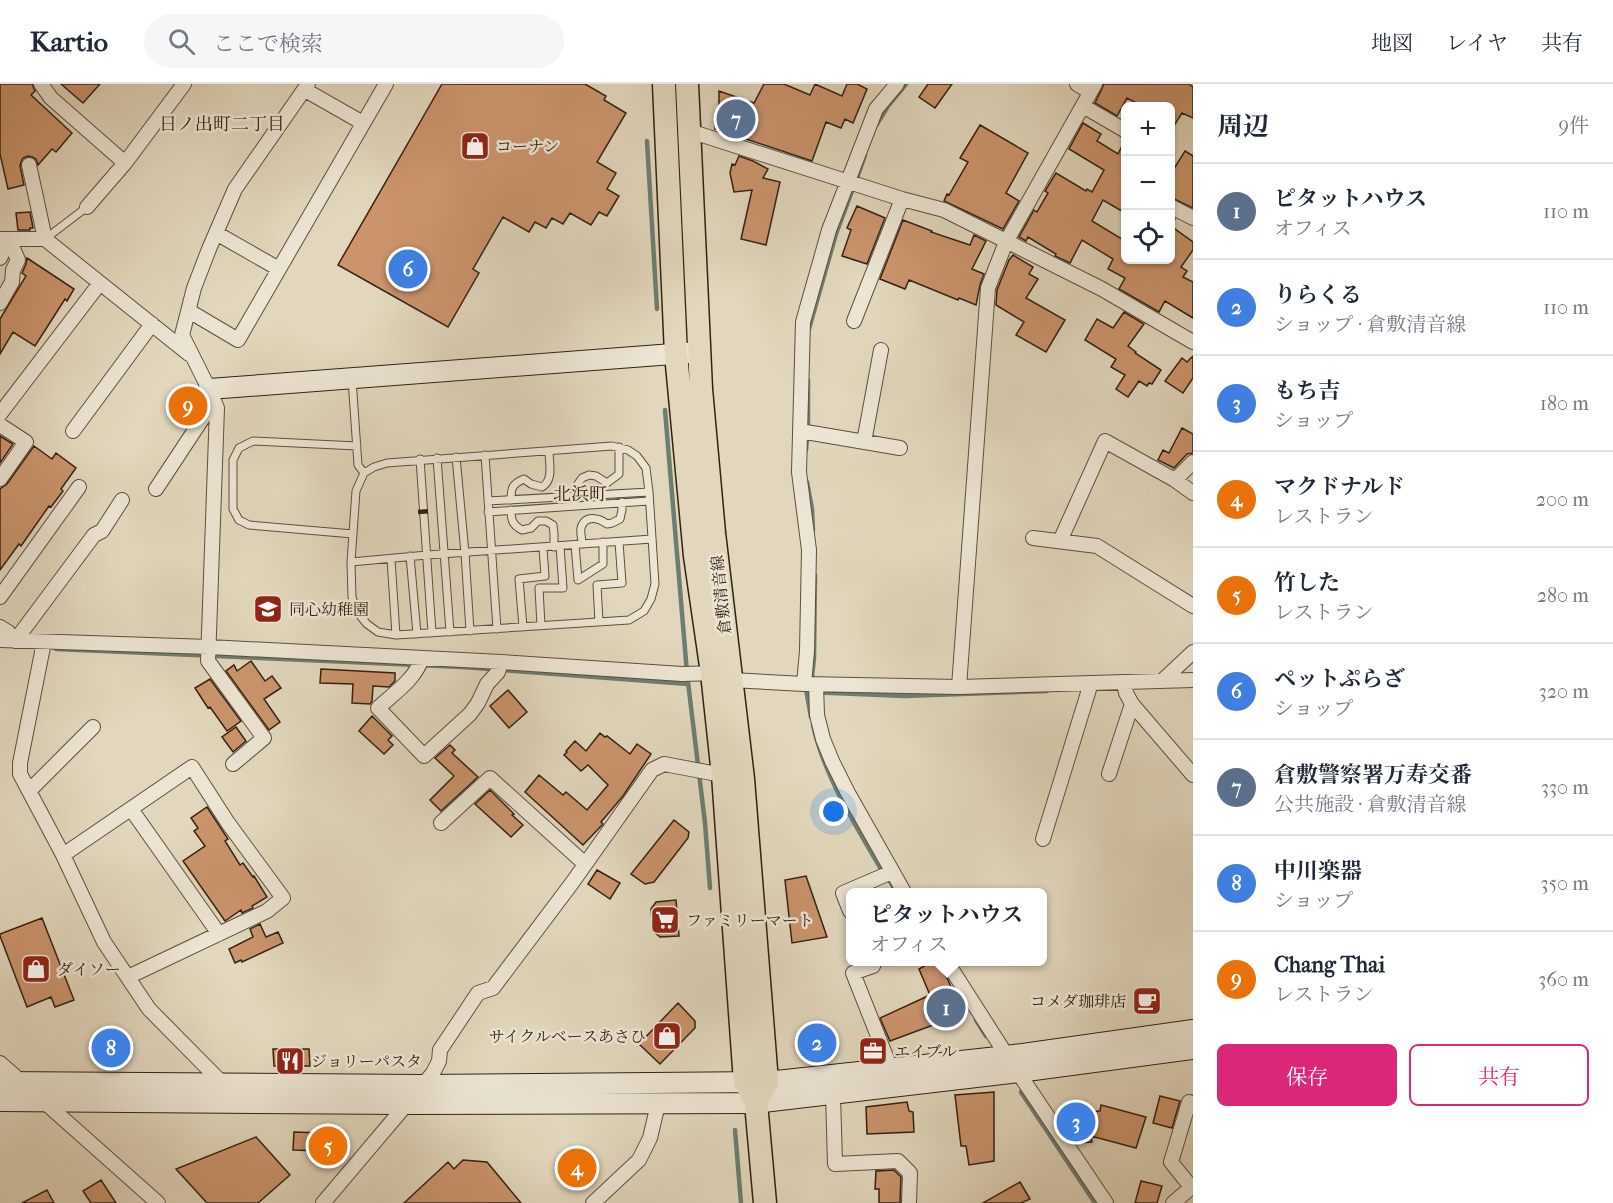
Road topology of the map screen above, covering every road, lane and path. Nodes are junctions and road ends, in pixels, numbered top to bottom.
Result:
1 (41, 84) edge
2 (184, 84) edge
3 (386, 84) edge
4 (664, 84) edge
5 (687, 84) edge
6 (897, 84) edge
7 (1077, 84) edge
8 (307, 86) edge
9 (1092, 88) edge
10 (1083, 106) junction
11 (363, 123) junction
12 (1121, 129) edge
13 (689, 137) junction
14 (125, 163) junction
15 (29, 165) dead end
16 (848, 181) junction
17 (903, 199) junction
18 (87, 207) joint
19 (1175, 209) edge
20 (1193, 218) edge
21 (216, 233) junction
22 (4, 239) edge
23 (45, 239) junction
24 (1006, 242) junction
25 (0, 258) edge
26 (279, 269) junction
27 (100, 283) junction
28 (0, 303) edge
29 (189, 311) junction
30 (854, 321) dead end
31 (152, 324) junction
32 (1193, 342) edge
33 (882, 350) dead end
34 (699, 352) junction
35 (676, 354) junction
36 (193, 357) junction
37 (352, 379) junction
38 (212, 395) junction
39 (0, 414) edge
40 (0, 425) edge
41 (73, 431) dead end
42 (800, 431) junction
43 (864, 442) junction
44 (357, 446) junction
45 (619, 447) junction
46 (900, 448) dead end
47 (549, 451) junction
48 (485, 455) junction
49 (456, 457) junction
50 (437, 458) junction
51 (420, 459) junction
52 (1193, 462) edge
53 (364, 473) junction
54 (0, 478) edge
55 (1175, 480) junction
56 (79, 487) dead end
57 (156, 489) dead end
58 (649, 492) junction
59 (1193, 493) edge
60 (578, 495) junction
61 (122, 500) dead end
62 (511, 500) junction
63 (488, 501) junction
64 (650, 501) junction
65 (622, 502) junction
66 (512, 510) junction
67 (488, 512) junction
68 (353, 534) junction
69 (1033, 538) dead end
70 (652, 539) junction
71 (1060, 541) junction
72 (603, 542) junction
73 (619, 542) junction
74 (579, 544) junction
75 (557, 546) junction
76 (543, 548) junction
77 (491, 550) junction
78 (465, 552) junction
79 (443, 554) junction
80 (427, 555) junction
81 (410, 556) junction
82 (391, 559) junction
83 (351, 562) junction
84 (0, 597) edge
85 (1193, 606) edge
86 (600, 622) junction
87 (541, 626) junction
88 (0, 627) edge
89 (523, 627) junction
90 (497, 629) junction
91 (470, 631) junction
92 (450, 632) junction
93 (432, 633) junction
94 (417, 634) junction
95 (396, 635) junction
96 (0, 640) edge
97 (15, 641) junction
98 (44, 642) junction
99 (208, 652) junction
100 (1193, 652) edge
101 (420, 663) junction
102 (499, 667) junction
103 (710, 675) junction
104 (1193, 680) edge
105 (1162, 681) junction
106 (959, 687) junction
107 (813, 689) junction
108 (1089, 689) junction
109 (1127, 691) junction
110 (93, 728) dead end
111 (233, 764) dead end
112 (716, 774) junction
113 (1109, 774) dead end
114 (1193, 775) edge
115 (29, 791) junction
116 (131, 809) junction
117 (441, 823) dead end
118 (1042, 839) dead end
119 (63, 855) junction
120 (585, 864) junction
121 (892, 872) junction
122 (855, 888) edge
123 (902, 888) edge
124 (219, 934) junction
125 (873, 966) edge
126 (950, 966) edge
127 (128, 977) junction
128 (1193, 1030) edge
129 (1193, 1049) edge
130 (1007, 1056) junction
131 (0, 1063) edge
132 (891, 1069) junction
133 (1019, 1072) junction
134 (0, 1082) edge
135 (21, 1082) junction
136 (756, 1082) junction
137 (224, 1084) junction
138 (422, 1086) junction
139 (833, 1094) junction
140 (0, 1101) edge
141 (43, 1101) junction
142 (1189, 1102) dead end
143 (756, 1103) junction
144 (406, 1104) junction
145 (658, 1104) junction
146 (1192, 1186) edge
147 (332, 1200) edge
148 (158, 1203) edge
149 (593, 1203) edge
150 (765, 1203) edge
151 (909, 1203) edge
152 (1106, 1203) edge
153 (1173, 1203) edge

1 - 14 street
2 - 14 street
3 - 11 street
4 - 35 main road, 倉敷清音線
5 - 13 main road, 倉敷清音線
6 - 16 street
7 - 9 street
8 - 11 street
8 - 21 street
9 - 10 street
10 - 12 street
10 - 24 street
11 - 26 street
13 - 16 street
13 - 34 main road, 倉敷清音線
14 - 18 street
15 - 23 street
16 - 17 street
16 - 42 street
17 - 24 street
17 - 30 street
18 - 23 lane
19 - 20 street
21 - 26 street
21 - 29 street
22 - 23 street
22 - 25 street
22 - 28 street
23 - 27 street
24 - 32 street
24 - 106 street
26 - 29 street
27 - 31 street
27 - 39 street
29 - 36 street
31 - 36 street
31 - 41 street
33 - 43 street
34 - 35 street
34 - 103 main road, 倉敷清音線
35 - 37 street
35 - 103 main road, 倉敷清音線
36 - 38 street
37 - 38 street
37 - 44 lane
38 - 57 street
38 - 99 street
40 - 54 street
42 - 43 street
42 - 107 street
43 - 46 street
44 - 53 lane
44 - 68 lane
45 - 47 lane
45 - 58 lane
45 - 60 lane
47 - 48 lane
47 - 62 lane
48 - 49 lane
48 - 63 lane
49 - 50 lane
49 - 78 lane
50 - 51 lane
50 - 79 lane
51 - 53 lane
51 - 80 lane
52 - 55 street
53 - 68 lane
55 - 59 street
55 - 71 street
56 - 84 street
58 - 60 lane
58 - 64 lane
60 - 62 lane
61 - 97 street
62 - 63 lane
63 - 67 lane
64 - 65 lane
64 - 70 lane
65 - 66 lane
65 - 74 lane
66 - 67 lane
66 - 75 lane
67 - 77 lane
68 - 83 lane
69 - 71 street
70 - 73 lane
70 - 86 lane
71 - 85 street
72 - 73 lane
72 - 74 lane
72 - 74 lane
73 - 86 lane
74 - 75 lane
75 - 76 lane
75 - 87 lane
76 - 77 lane
76 - 89 lane
77 - 78 lane
77 - 90 lane
78 - 79 lane
78 - 91 lane
79 - 80 lane
79 - 92 lane
80 - 81 lane
80 - 93 lane
81 - 82 lane
81 - 94 lane
82 - 83 lane
82 - 95 lane
83 - 95 lane
86 - 87 lane
87 - 89 lane
88 - 97 street
89 - 90 lane
90 - 91 lane
91 - 92 lane
92 - 93 lane
93 - 94 lane
94 - 95 lane
96 - 97 street
97 - 98 street
98 - 99 street
98 - 115 street
99 - 101 street
99 - 111 street
100 - 105 street
101 - 102 street
101 - 102 street
102 - 103 street
103 - 107 street
103 - 112 main road, 倉敷清音線
104 - 105 street
105 - 109 street
106 - 107 street
106 - 108 street
107 - 121 street
108 - 109 street
108 - 118 street
109 - 113 street
109 - 114 street
110 - 115 street
112 - 120 street
112 - 136 main road, 倉敷清音線
115 - 119 street
116 - 119 street
116 - 124 street
116 - 124 street
117 - 120 street
119 - 127 street
120 - 138 street
121 - 122 street
121 - 123 street
124 - 127 street
125 - 132 street
126 - 130 street
127 - 137 street
128 - 130 street
129 - 133 street
130 - 132 street
130 - 133 street
131 - 135 street
132 - 136 street
133 - 139 street
133 - 152 street
134 - 135 street
135 - 137 street
135 - 141 street
136 - 138 street
136 - 143 main road, 倉敷清音線
137 - 138 street
138 - 144 street
139 - 143 street
139 - 151 street
140 - 141 street
141 - 144 street
141 - 148 street
142 - 146 street
143 - 145 street
143 - 150 main road
144 - 145 street
144 - 147 street
145 - 149 street
146 - 153 street

